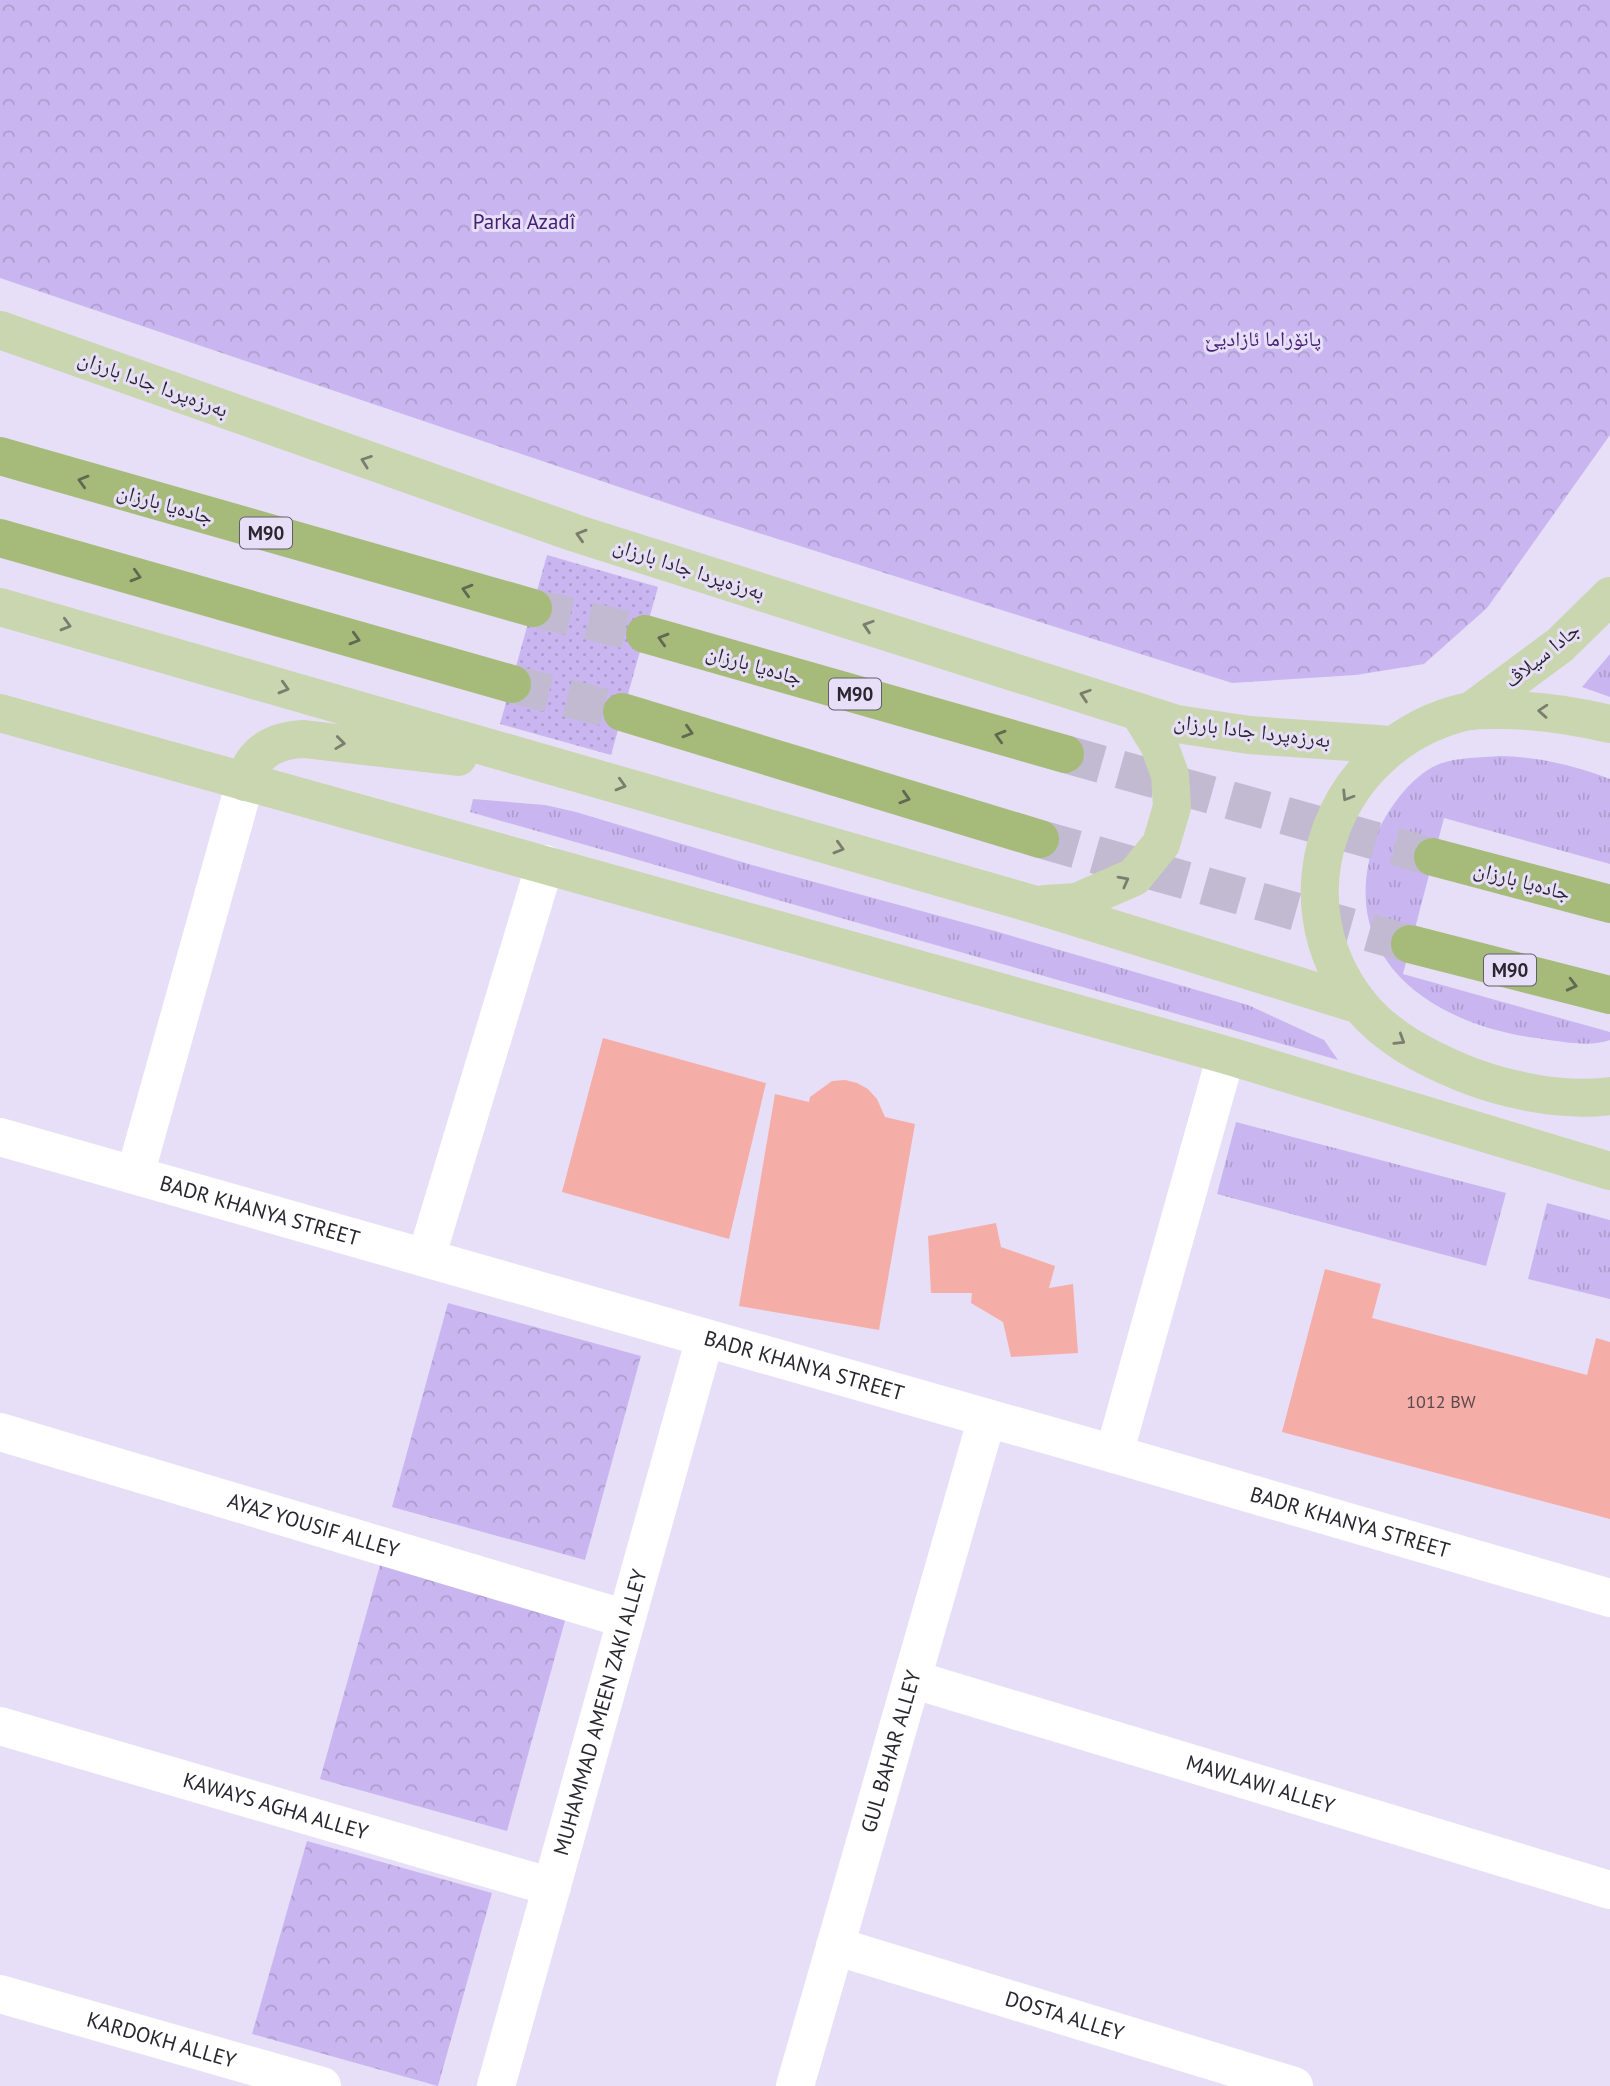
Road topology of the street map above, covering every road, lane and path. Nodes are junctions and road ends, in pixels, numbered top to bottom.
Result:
1 (0, 330) edge
2 (0, 456) edge
3 (0, 537) edge
4 (1610, 596) edge
5 (0, 607) edge
6 (533, 608) tunnel mouth
7 (645, 634) tunnel mouth
8 (512, 684) tunnel mouth
9 (1471, 711) junction
10 (622, 712) tunnel mouth
11 (1139, 712) junction
12 (0, 713) edge
13 (1610, 724) edge
14 (1392, 745) junction
15 (1065, 754) tunnel mouth
16 (252, 769) junction
17 (572, 771) junction
18 (1040, 839) tunnel mouth
19 (1433, 857) tunnel mouth
20 (545, 864) junction
21 (1036, 905) junction
22 (1610, 905) edge
23 (1410, 944) tunnel mouth
24 (1610, 995) edge
25 (1360, 1005) junction
26 (1226, 1055) junction
27 (1610, 1096) edge
28 (0, 1137) edge
29 (1610, 1171) edge
30 (135, 1175) junction
31 (426, 1258) junction
32 (705, 1338) junction
33 (987, 1418) junction
34 (0, 1432) edge
35 (1114, 1454) junction
36 (1610, 1598) edge
37 (626, 1619) junction
38 (912, 1679) junction
39 (0, 1726) edge
40 (552, 1886) junction
41 (1610, 1890) edge
42 (835, 1947) junction
43 (0, 1994) edge
44 (321, 2086) edge
45 (496, 2086) edge
46 (795, 2086) edge
47 (1294, 2086) edge

11 -> 1 main road, بەرزەپردا جادا بارزان
6 -> 2 highway, جادەیا بارزان / M90
3 -> 8 highway
4 - 9 main road, جادا سیلاڤ
5 -> 17 main road
15 -> 7 highway, جادەیا بارزان / M90
13 -> 9 main road
9 - 14 main road
10 -> 18 highway
11 - 14 main road, بەرزەپردا جادا بارزان
21 -> 11 main road
12 - 16 main road
14 -> 25 main road
16 -> 17 main road
16 - 20 main road
16 - 30 street
17 -> 21 main road
19 - 22 highway, جادەیا بارزان
20 - 26 main road
20 - 31 street
21 - 25 main road
23 -> 24 highway, M90
25 -> 27 main road
26 - 29 main road
26 - 35 street
28 - 30 street, BADR KHANYA STREET
30 - 31 street, BADR KHANYA STREET
31 - 32 street, BADR KHANYA STREET
32 - 33 street, BADR KHANYA STREET
32 - 37 street, MUHAMMAD AMEEN ZAKI ALLEY
33 - 35 street, BADR KHANYA STREET
33 - 38 street, GUL BAHAR ALLEY
34 - 37 street, AYAZ YOUSIF ALLEY
35 - 36 street, BADR KHANYA STREET
37 - 40 street, MUHAMMAD AMEEN ZAKI ALLEY
38 - 41 street, MAWLAWI ALLEY
38 - 42 street, GUL BAHAR ALLEY
39 - 40 street, KAWAYS AGHA ALLEY
40 - 45 street, MUHAMMAD AMEEN ZAKI ALLEY
42 - 46 street, GUL BAHAR ALLEY
42 - 47 street, DOSTA ALLEY
43 - 44 street, KARDOKH ALLEY

